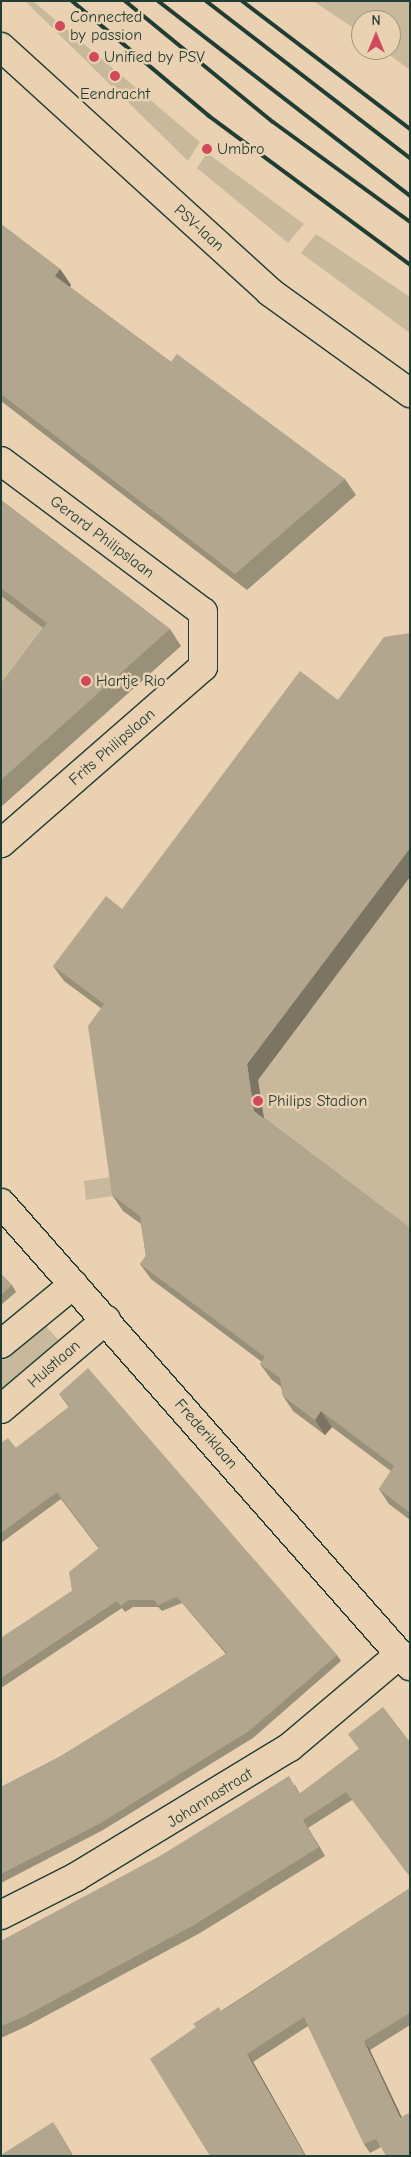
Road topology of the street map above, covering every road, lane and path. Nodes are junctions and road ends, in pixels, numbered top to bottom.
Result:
1 (1, 46) edge
2 (410, 393) edge
3 (1, 461) edge
4 (203, 612) joint
5 (1, 843) edge
6 (1, 1203) edge
7 (74, 1284) junction
8 (106, 1320) junction
9 (1, 1344) edge
10 (1, 1409) edge
11 (405, 1660) edge
12 (1, 1914) edge

1 - 2 street, PSV-laan
3 - 4 street, Gerard Philipslaan
4 - 5 street, Frits Philipslaan
6 - 7 street, Frederiklaan
7 - 8 street, Frederiklaan
7 - 9 street
8 - 10 street, Hulstlaan
8 - 11 street, Frederiklaan
11 - 12 street, Johannastraat

